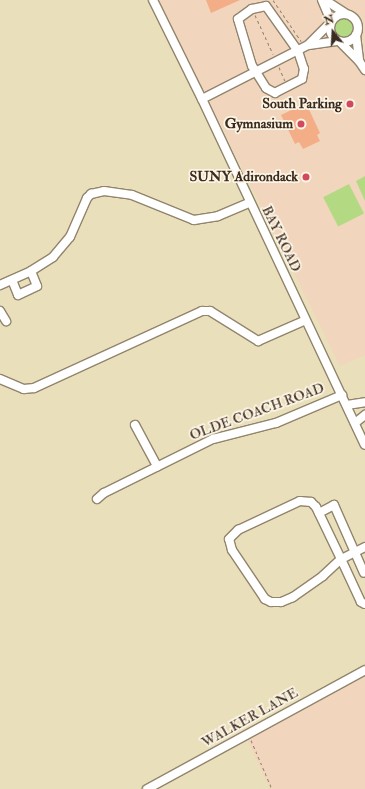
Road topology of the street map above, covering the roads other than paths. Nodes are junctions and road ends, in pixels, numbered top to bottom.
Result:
1 (153, 0) edge
2 (324, 0) edge
3 (345, 13) junction
4 (331, 22) junction
5 (356, 35) junction
6 (338, 41) junction
7 (305, 44) junction
8 (298, 51) junction
9 (359, 61) junction
10 (364, 70) edge
11 (255, 72) junction
12 (202, 99) junction
13 (249, 204) junction
14 (31, 271) junction
15 (12, 280) junction
16 (0, 286) edge
17 (0, 310) edge
18 (306, 320) junction
19 (6, 321) dead end
20 (0, 379) edge
21 (342, 395) junction
22 (365, 402) edge
23 (347, 405) junction
24 (365, 415) edge
25 (355, 423) junction
26 (135, 424) dead end
27 (365, 445) edge
28 (157, 466) junction
29 (97, 499) dead end
30 (319, 513) junction
31 (365, 548) edge
32 (355, 552) junction
33 (341, 559) junction
34 (364, 573) edge
35 (365, 604) edge
36 (365, 670) edge
37 (147, 789) edge

1 - 12 street, BAY ROAD
2 - 3 street
2 - 4 street
3 - 4 street
3 - 5 street
4 - 6 street
4 - 7 street
5 - 6 street
5 - 9 street
6 - 7 street
6 - 9 street
7 - 8 street
8 - 11 street
8 - 11 street
8 - 11 street
9 - 10 street
11 - 12 street
12 - 13 street, BAY ROAD
13 - 14 street
13 - 18 street, BAY ROAD
14 - 15 street
14 - 15 street
15 - 16 street
17 - 19 street
18 - 20 street
18 - 21 street, BAY ROAD
21 - 23 street, BAY ROAD
21 - 28 street, OLDE COACH ROAD
22 - 23 street
23 - 25 street, BAY ROAD
24 - 25 street
25 - 27 street, BAY ROAD
26 - 28 street
28 - 29 street, OLDE COACH ROAD
30 - 32 street
30 - 33 street
30 - 33 street
31 - 32 street
32 - 33 street
32 - 34 street
33 - 35 street
36 - 37 street, WALKER LANE

